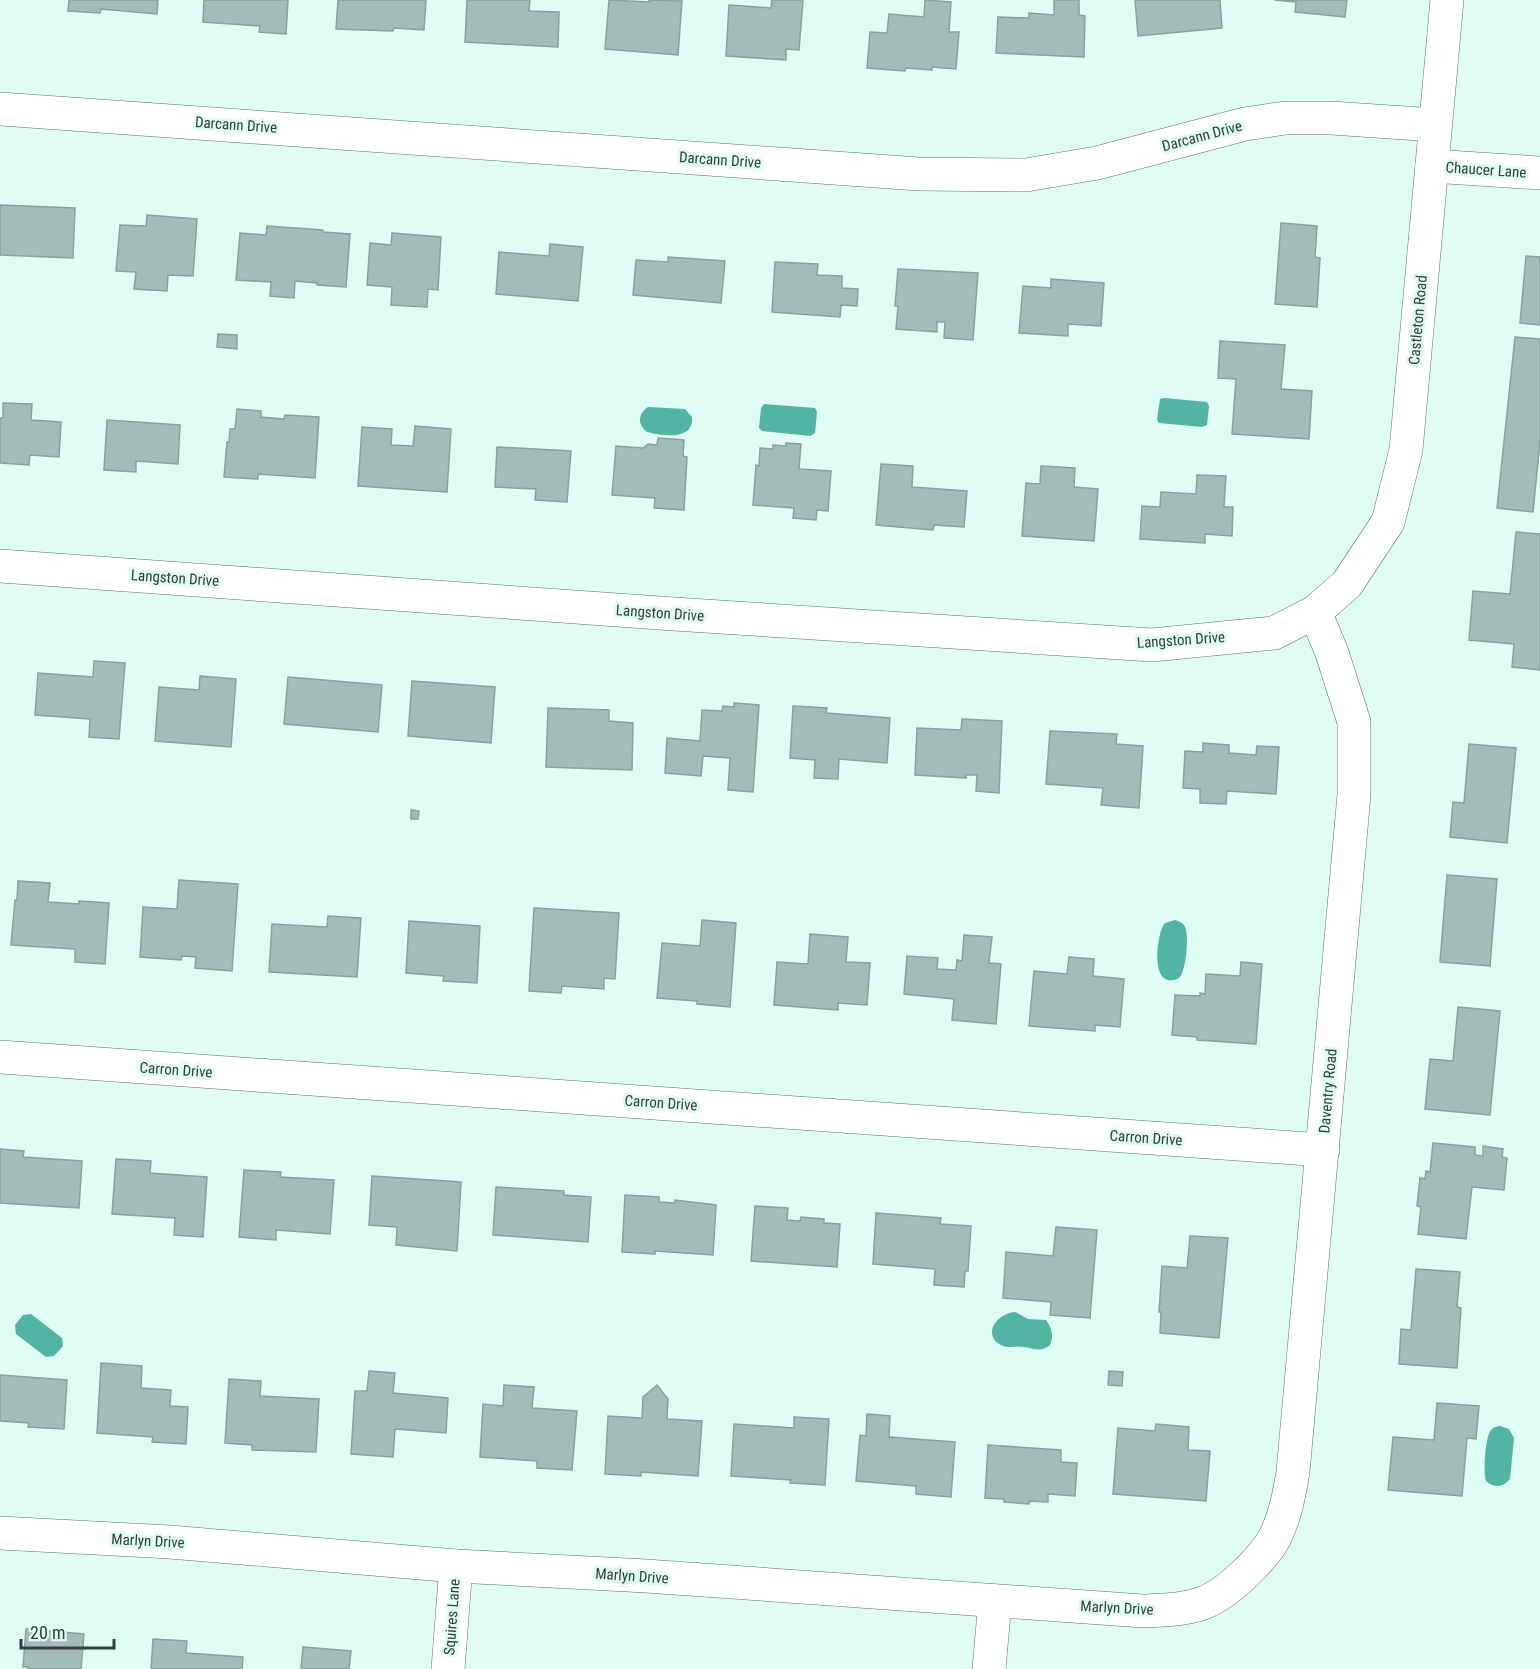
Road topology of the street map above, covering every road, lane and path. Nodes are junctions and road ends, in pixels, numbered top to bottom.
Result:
1 (1447, 0) edge
2 (0, 109) edge
3 (1436, 125) junction
4 (1432, 166) junction
5 (1540, 173) edge
6 (0, 566) edge
7 (1315, 612) junction
8 (0, 1057) edge
9 (1323, 1150) junction
10 (0, 1533) edge
11 (456, 1566) junction
12 (1252, 1566) joint
13 (994, 1600) junction
14 (448, 1669) edge
15 (989, 1669) edge

1 - 3 street, Castleton Road
2 - 3 street, Darcann Drive
3 - 4 street, Castleton Road
4 - 5 street, Chaucer Lane
4 - 7 street, Castleton Road
6 - 7 street, Langston Drive
7 - 9 street, Daventry Road
8 - 9 street, Carron Drive
9 - 12 street, Daventry Road
10 - 11 street, Marlyn Drive
11 - 13 street, Marlyn Drive
11 - 14 street, Squires Lane
12 - 13 street, Marlyn Drive
13 - 15 street

